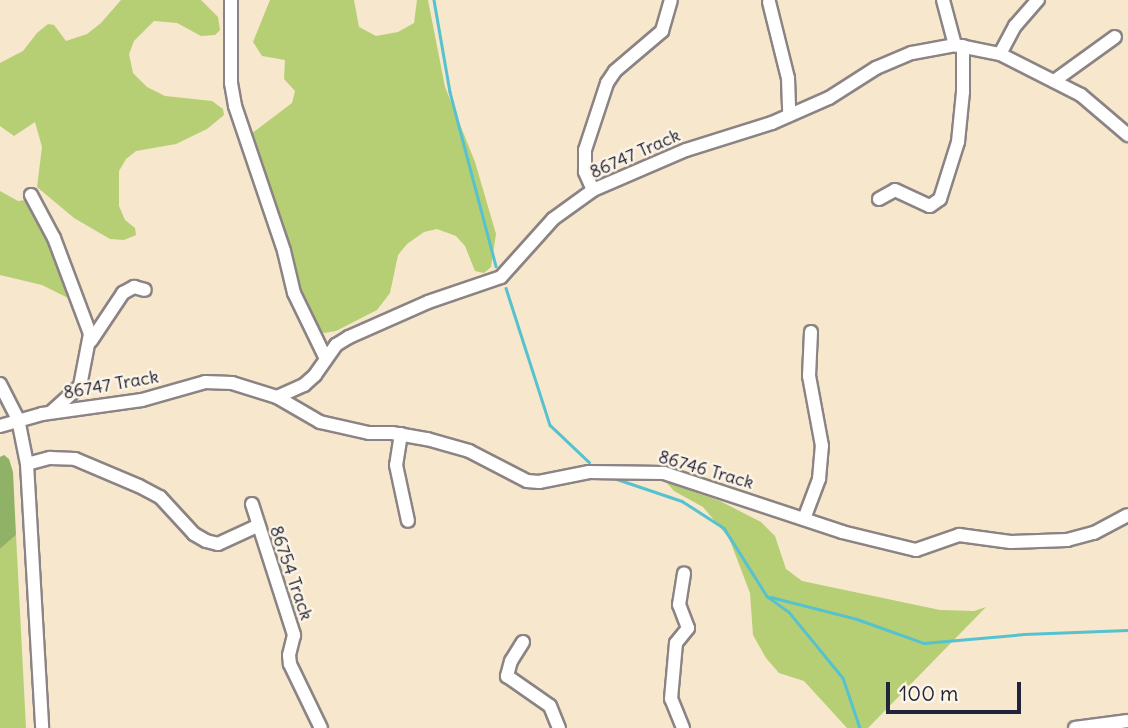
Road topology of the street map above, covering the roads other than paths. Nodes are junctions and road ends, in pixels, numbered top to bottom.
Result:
1 (231, 0) edge
2 (671, 0) edge
3 (943, 0) edge
4 (1038, 0) edge
5 (769, 2) edge
6 (1115, 37) dead end
7 (959, 45) junction
8 (1000, 54) junction
9 (1054, 81) junction
10 (789, 115) junction
11 (1128, 135) edge
12 (593, 190) junction
13 (31, 195) dead end
14 (878, 199) dead end
15 (145, 290) dead end
16 (811, 332) dead end
17 (91, 341) junction
18 (326, 359) junction
19 (0, 384) edge
20 (277, 397) junction
21 (49, 413) junction
22 (18, 419) junction
23 (0, 426) edge
24 (401, 434) junction
25 (27, 464) junction
26 (252, 504) dead end
27 (1127, 517) edge
28 (804, 519) junction
29 (408, 521) dead end
30 (257, 526) junction
31 (684, 573) dead end
32 (523, 642) dead end
33 (1128, 721) edge
34 (41, 728) edge
35 (321, 728) edge
36 (559, 728) edge
37 (683, 728) edge
38 (1075, 728) edge

1 - 18 street
2 - 12 street
3 - 7 street
4 - 8 street
5 - 10 street
6 - 9 street
7 - 8 street, 86747 Track
7 - 10 street, 86747 Track
7 - 14 street
8 - 9 street, 86747 Track
9 - 11 street, 86747 Track
10 - 12 street, 86747 Track
12 - 18 street, 86747 Track
13 - 17 street
15 - 17 street
16 - 28 street
17 - 21 street
18 - 20 street, 86747 Track
19 - 22 street
20 - 21 street, 86747 Track
20 - 24 street, 86746 Track
21 - 22 street, 86747 Track
22 - 23 street, 86747 Track
22 - 25 street
24 - 28 street, 86746 Track
24 - 29 street
25 - 30 street
25 - 34 street
26 - 30 street, 86754 Track
27 - 28 street, 86746 Track
30 - 35 street, 86754 Track
31 - 37 street
32 - 36 street
33 - 38 street

